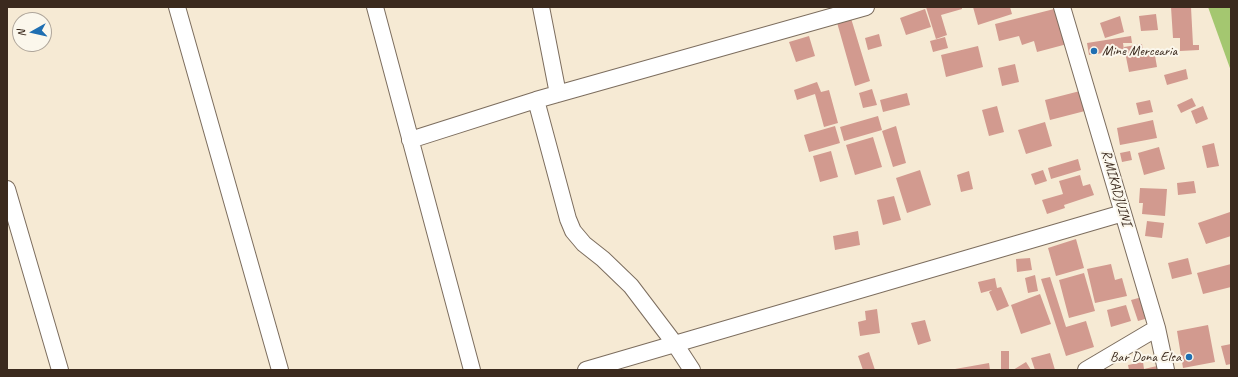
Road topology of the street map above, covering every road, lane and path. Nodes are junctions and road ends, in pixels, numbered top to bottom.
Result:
1 (177, 7) edge
2 (375, 7) edge
3 (541, 7) edge
4 (866, 7) edge
5 (1062, 7) edge
6 (558, 94) junction
7 (536, 100) junction
8 (410, 140) junction
9 (7, 189) edge
10 (1123, 213) junction
11 (1157, 328) junction
12 (675, 344) junction
13 (60, 370) edge
14 (280, 370) edge
15 (472, 370) edge
16 (586, 370) edge
17 (692, 370) edge
18 (1086, 370) edge
19 (1166, 370) edge

1 - 14 street
2 - 8 street
3 - 6 street
4 - 6 street
5 - 10 street, R.MIKADJUINI
6 - 7 street
7 - 8 street
7 - 12 street
8 - 15 street
9 - 13 street
10 - 11 street, R.MIKADJUINI
10 - 12 street
11 - 18 street
11 - 19 street, R.MIKADJUINI
12 - 16 street
12 - 17 street

